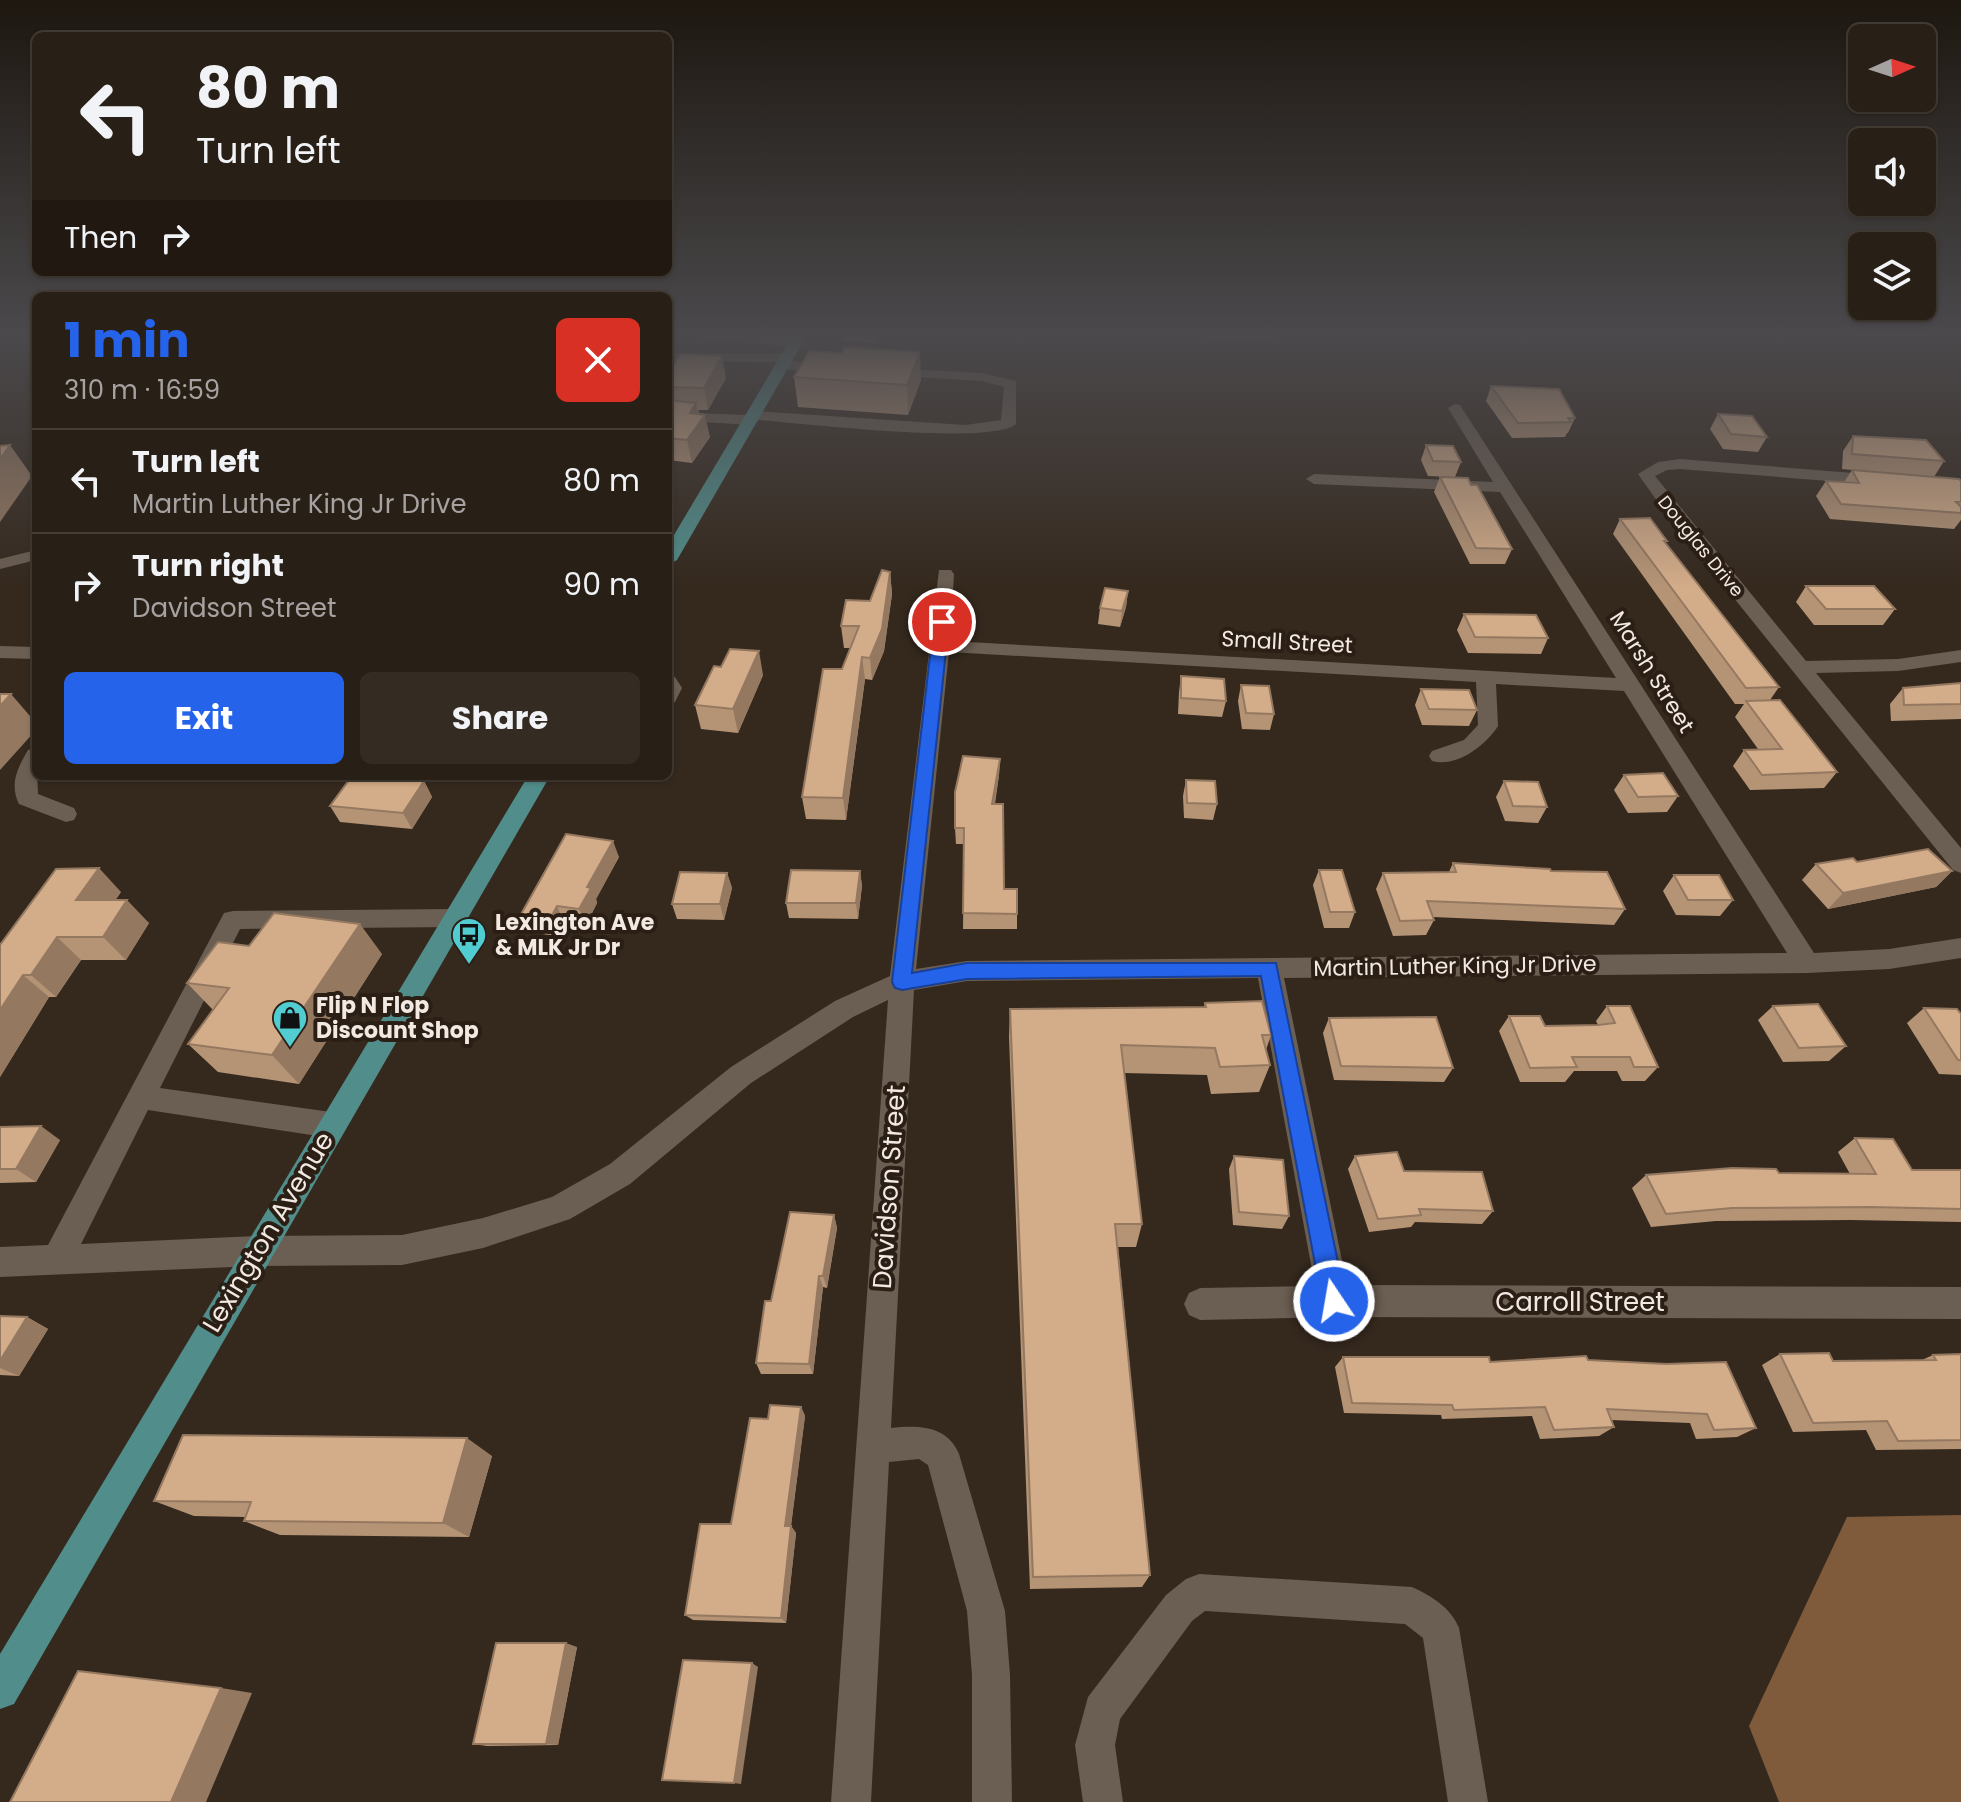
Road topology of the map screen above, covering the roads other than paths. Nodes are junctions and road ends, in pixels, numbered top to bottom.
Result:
1 (752, 419) edge
2 (772, 419) edge
3 (1008, 419) edge
4 (1462, 419) edge
5 (1314, 479) dead end
6 (1892, 481) edge
7 (1506, 487) junction
8 (672, 553) edge
9 (32, 556) edge
10 (0, 564) edge
11 (945, 574) dead end
12 (940, 646) junction
13 (0, 652) edge
14 (32, 653) edge
15 (1961, 656) edge
16 (1799, 667) junction
17 (1486, 677) junction
18 (1632, 685) junction
19 (1440, 756) dead end
20 (32, 763) edge
21 (537, 780) edge
22 (66, 814) dead end
23 (1961, 864) edge
24 (455, 918) junction
25 (1961, 948) edge
26 (1807, 963) junction
27 (1269, 968) junction
28 (902, 982) junction
29 (141, 1097) junction
30 (331, 1125) junction
31 (256, 1251) junction
32 (56, 1260) junction
33 (0, 1262) edge
34 (1334, 1301) junction
35 (1961, 1303) edge
36 (1200, 1304) dead end
37 (873, 1447) junction
38 (0, 1690) edge
39 (851, 1802) edge
40 (992, 1802) edge
41 (1103, 1802) edge
42 (1468, 1802) edge

1 - 8 main road
2 - 3 street
4 - 7 street, Marsh Street
5 - 7 street
6 - 16 street, Douglas Drive
7 - 18 street, Marsh Street
9 - 10 street
11 - 12 street, Davidson Street
12 - 17 street, Small Street
12 - 28 street, Davidson Street
13 - 14 street
15 - 16 street
16 - 23 street, Douglas Drive
17 - 18 street, Small Street
17 - 19 street
18 - 26 street, Marsh Street
20 - 22 street
21 - 24 main road, Lexington Avenue
24 - 29 street
24 - 30 main road, Lexington Avenue
25 - 26 street, Martin Luther King Jr Drive
26 - 27 street, Martin Luther King Jr Drive
27 - 28 street, Martin Luther King Jr Drive
27 - 34 street
28 - 31 street, Martin Luther King Jr Drive
28 - 37 street, Davidson Street
29 - 30 street
29 - 32 street
30 - 31 main road, Lexington Avenue
31 - 32 street, Martin Luther King Jr Drive
31 - 38 main road, Lexington Avenue
32 - 33 street, Martin Luther King Jr Drive
34 - 35 street, Carroll Street
34 - 36 street, Carroll Street
37 - 39 street, Davidson Street
37 - 40 street
41 - 42 street

